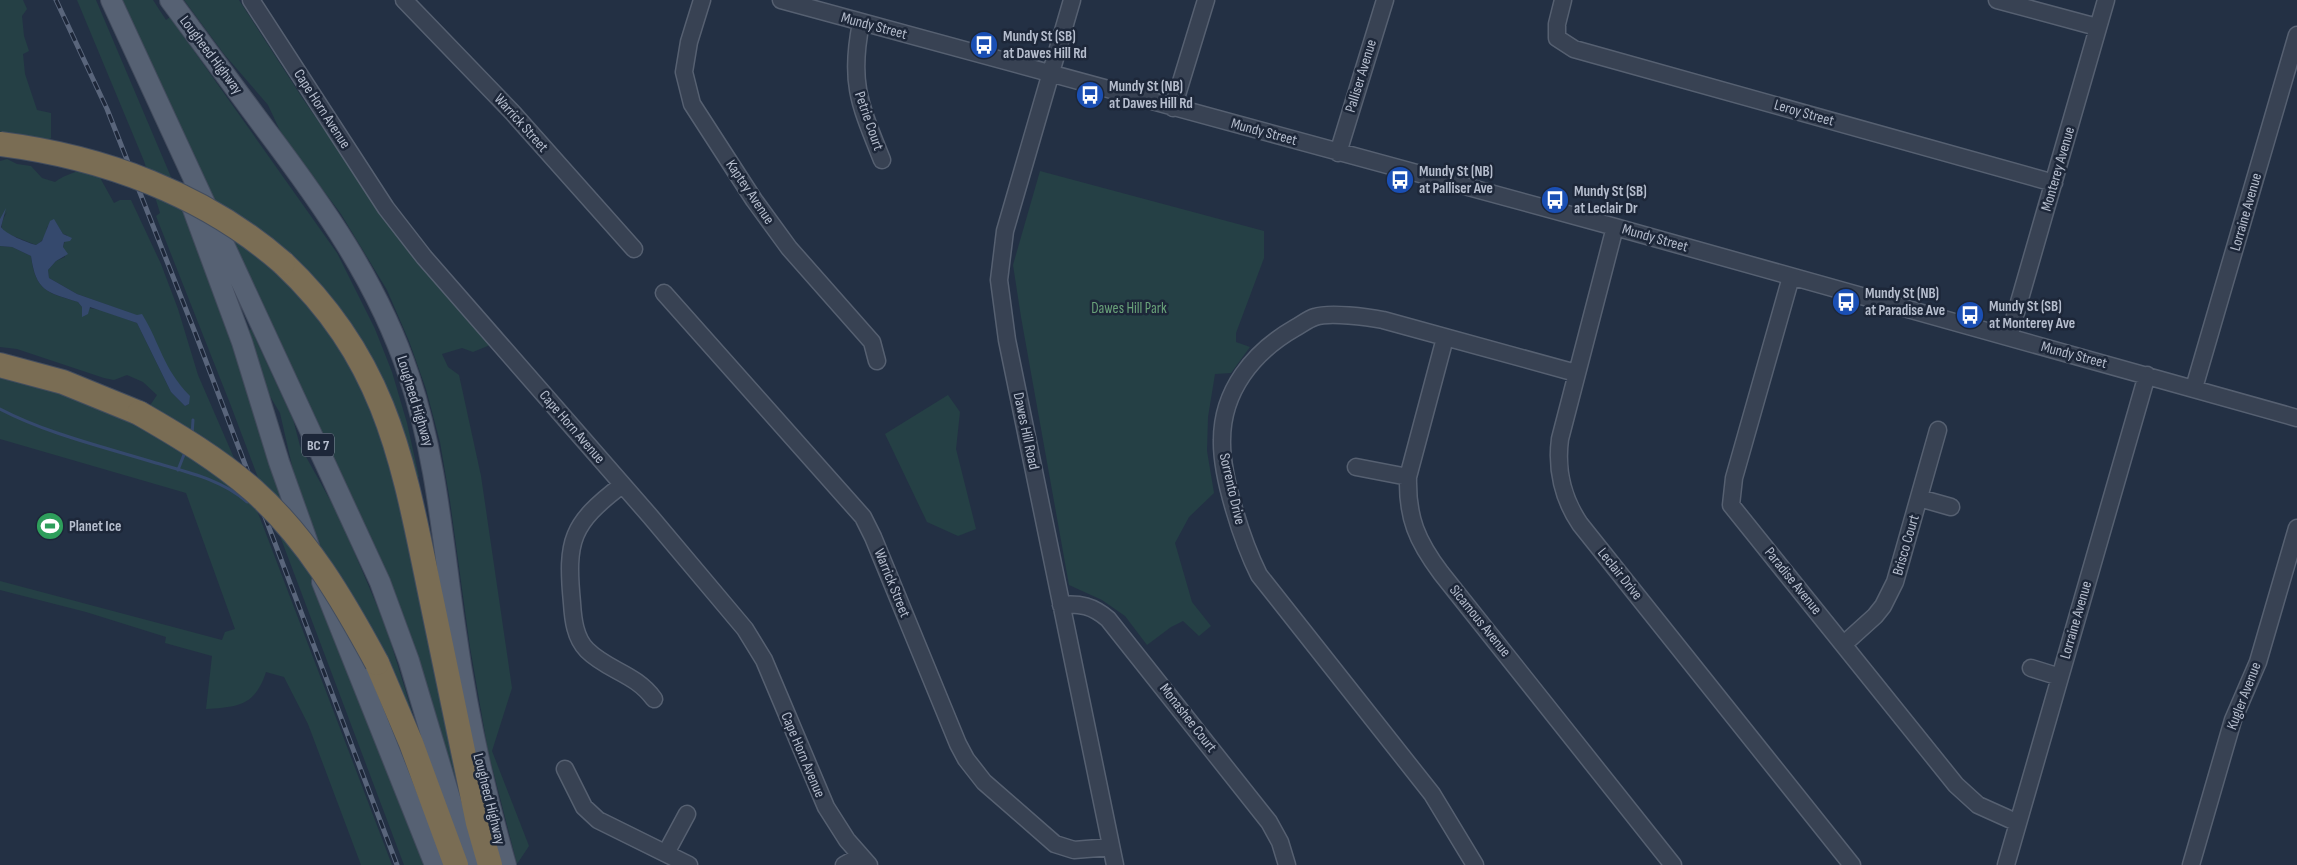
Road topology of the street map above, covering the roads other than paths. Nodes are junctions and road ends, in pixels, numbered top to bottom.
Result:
1 (111, 0) edge
2 (170, 0) edge
3 (251, 0) edge
4 (404, 0) edge
5 (702, 0) edge
6 (781, 0) edge
7 (1072, 0) edge
8 (1206, 0) edge
9 (1385, 0) edge
10 (1563, 0) edge
11 (1996, 0) edge
12 (2106, 0) edge
13 (861, 23) junction
14 (2097, 27) junction
15 (2297, 35) edge
16 (130, 39) junction
17 (1050, 74) junction
18 (1173, 108) junction
19 (0, 144) edge
20 (1338, 153) junction
21 (882, 160) dead end
22 (2054, 183) junction
23 (1615, 227) junction
24 (634, 249) dead end
25 (1791, 277) junction
26 (664, 292) dead end
27 (2009, 337) junction
28 (1445, 338) junction
29 (877, 361) dead end
30 (0, 365) edge
31 (1576, 373) junction
32 (2147, 375) junction
33 (2194, 388) junction
34 (2297, 418) edge
35 (1938, 430) dead end
36 (1356, 467) dead end
37 (1408, 477) junction
38 (622, 485) junction
39 (1919, 498) junction
40 (1951, 507) dead end
41 (2297, 528) edge
42 (1061, 605) junction
43 (1844, 644) junction
44 (379, 668) junction
45 (2031, 668) dead end
46 (2060, 677) junction
47 (654, 700) dead end
48 (565, 769) dead end
49 (687, 814) dead end
50 (2018, 823) junction
51 (1111, 847) junction
52 (666, 853) junction
53 (864, 861) edge
54 (435, 865) edge
55 (448, 865) edge
56 (456, 865) edge
57 (470, 865) edge
58 (490, 865) edge
59 (506, 865) edge
60 (690, 865) edge
61 (844, 865) edge
62 (1115, 865) edge
63 (1287, 865) edge
64 (1475, 865) edge
65 (1673, 865) edge
66 (1852, 865) edge
67 (2006, 865) edge
68 (2191, 865) edge

1 - 16 main road, BC 7
2 - 59 main road, Lougheed Highway
3 - 38 street, Cape Horn Avenue
4 - 24 street, Warrick Street
5 - 29 street, Kaptey Avenue
6 - 13 street, Mundy Street
7 - 17 street, Dawes Hill Road
8 - 18 street
9 - 20 street, Palliser Avenue
10 - 22 street, Leroy Street
11 - 14 street
12 - 14 street, Monterey Avenue
13 - 17 street, Mundy Street
13 - 21 street, Petrie Court
14 - 22 street, Monterey Avenue
15 - 33 street, Lorraine Avenue
16 - 54 main road
16 - 57 main road, BC 7
17 - 18 street, Mundy Street
17 - 42 street, Dawes Hill Road
18 - 20 street, Mundy Street
19 - 58 highway, bridge
20 - 23 street, Mundy Street
22 - 27 street, Monterey Avenue
23 - 25 street, Mundy Street
23 - 31 street, Leclair Drive
25 - 27 street, Mundy Street
25 - 43 street, Paradise Avenue
26 - 51 street, Warrick Street
27 - 32 street, Mundy Street
28 - 31 street, Sorrento Drive
28 - 37 street, Sicamous Avenue
28 - 64 street, Sorrento Drive
30 - 44 highway, bridge
31 - 66 street, Leclair Drive
32 - 33 street, Mundy Street
32 - 46 street, Lorraine Avenue
33 - 34 street, Mundy Street
35 - 39 street, Brisco Court
36 - 37 street
37 - 65 street, Sicamous Avenue
38 - 47 street
38 - 53 street, Cape Horn Avenue
39 - 40 street
39 - 43 street, Brisco Court
41 - 68 street, Kugler Avenue
42 - 51 street, Dawes Hill Road
42 - 63 street, Monashee Court
43 - 50 street, Paradise Avenue
44 - 55 highway
44 - 56 highway
45 - 46 street
46 - 50 street, Lorraine Avenue
48 - 52 street
49 - 52 street
50 - 67 street, Lorraine Avenue
51 - 62 street, Dawes Hill Road
52 - 60 street
53 - 61 street

